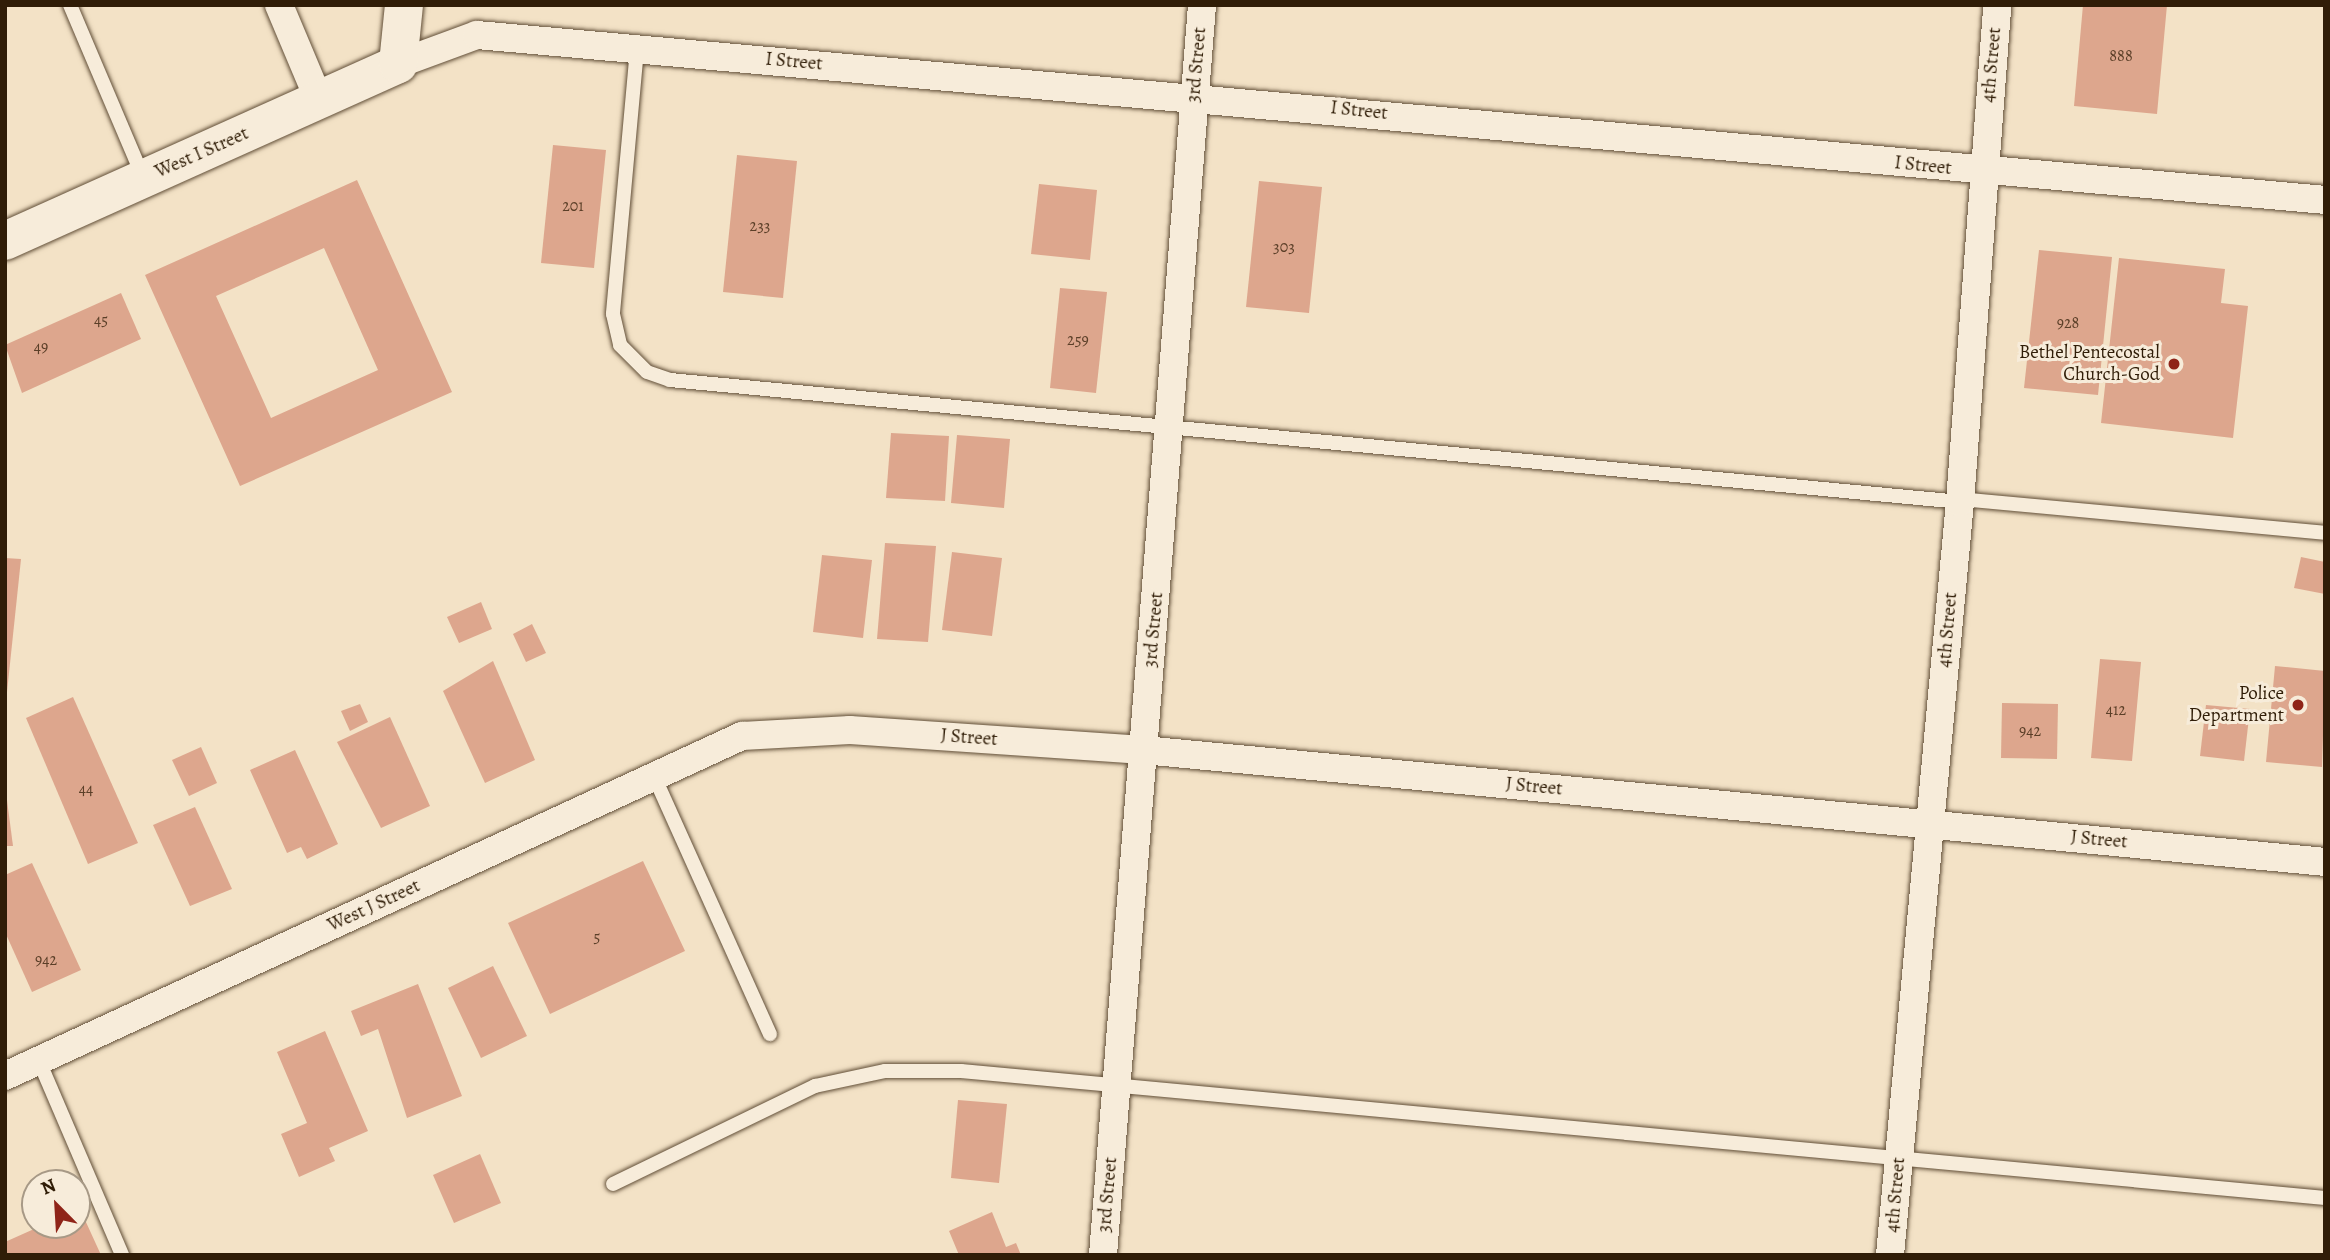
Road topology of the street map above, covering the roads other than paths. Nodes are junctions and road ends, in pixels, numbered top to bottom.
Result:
1 (70, 5) edge
2 (279, 5) edge
3 (404, 5) edge
4 (1202, 5) edge
5 (1997, 5) edge
6 (637, 49) junction
7 (398, 64) junction
8 (1195, 96) junction
9 (319, 100) junction
10 (1983, 172) junction
11 (144, 178) junction
12 (2325, 200) edge
13 (5, 241) edge
14 (1172, 425) junction
15 (1960, 501) junction
16 (2325, 527) edge
17 (2325, 533) edge
18 (742, 736) joint
19 (1143, 750) junction
20 (654, 776) junction
21 (1930, 824) junction
22 (2325, 862) edge
23 (769, 1034) dead end
24 (40, 1061) junction
25 (7, 1069) edge
26 (1116, 1084) junction
27 (1899, 1158) junction
28 (613, 1184) dead end
29 (2325, 1198) edge
30 (122, 1255) edge
31 (1103, 1255) edge
32 (1890, 1255) edge

1 - 11 lane
2 - 9 street
3 - 7 street
4 - 8 street, 3rd Street
5 - 10 street, 4th Street
6 - 7 street, I Street
6 - 8 street, I Street
6 - 14 lane
7 - 9 street, West I Street
8 - 10 street, I Street
8 - 14 street, 3rd Street
9 - 11 street, West I Street
10 - 12 street, I Street
10 - 15 street, 4th Street
11 - 13 street, West I Street
14 - 15 lane
14 - 19 street, 3rd Street
15 - 17 lane
15 - 21 street, 4th Street
16 - 17 lane
18 - 19 street, J Street
18 - 20 street, West J Street
19 - 21 street, J Street
19 - 26 street, 3rd Street
20 - 23 lane
20 - 24 street, West J Street
21 - 22 street, J Street
21 - 27 street, 4th Street
24 - 25 street, West J Street
24 - 30 lane
26 - 27 lane
26 - 28 lane
26 - 31 street, 3rd Street
27 - 29 lane
27 - 32 street, 4th Street

